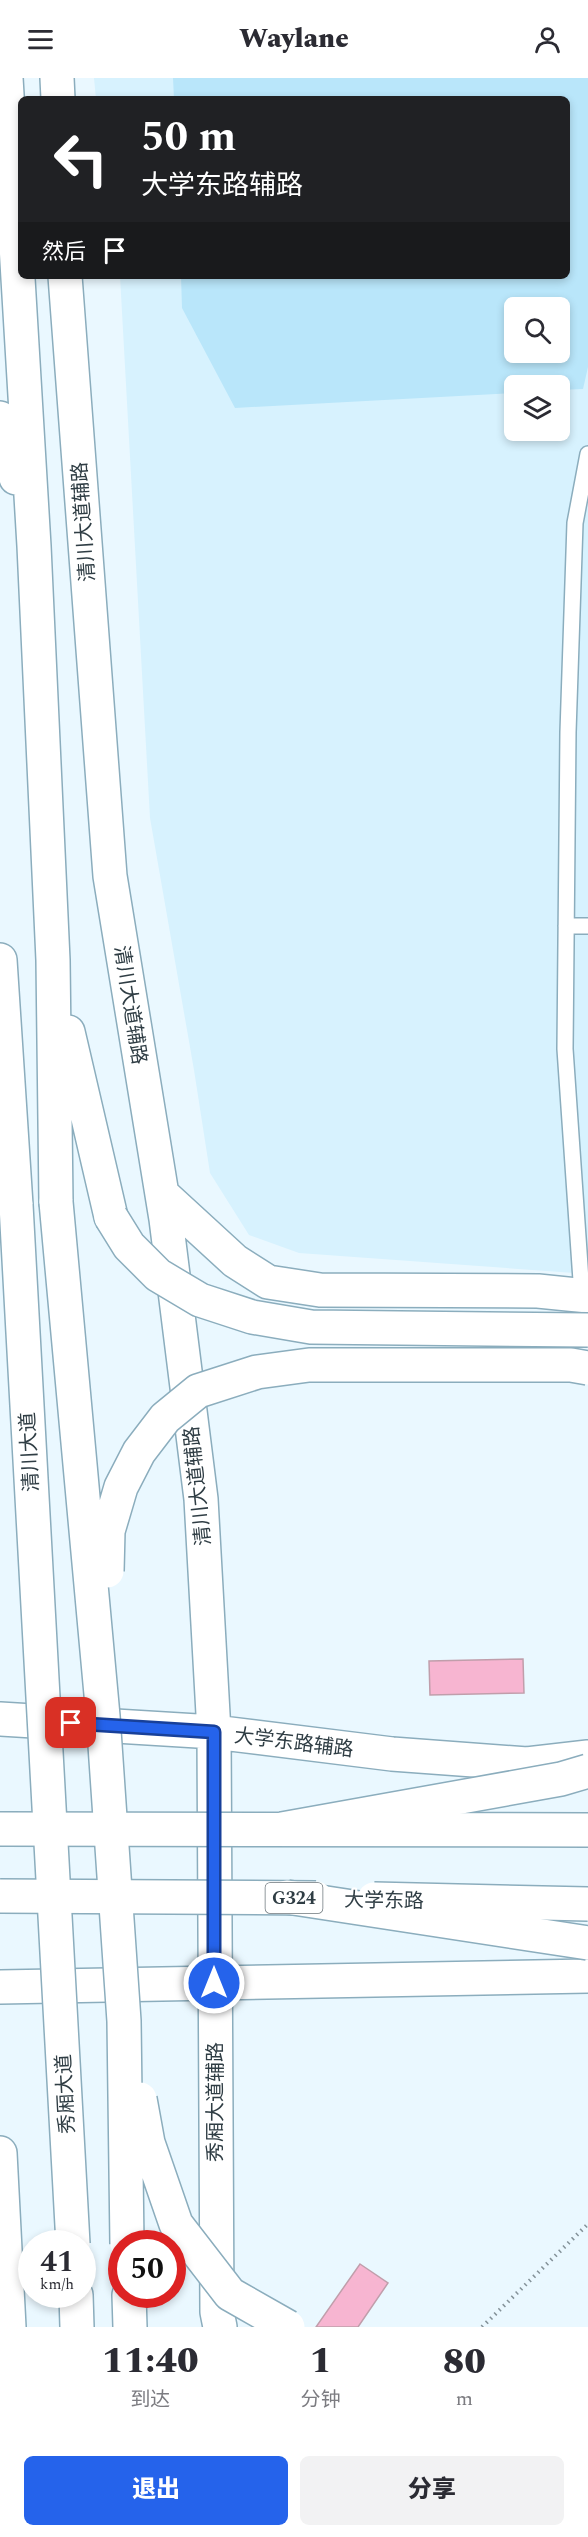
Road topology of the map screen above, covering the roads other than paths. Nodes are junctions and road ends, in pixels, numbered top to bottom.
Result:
1 (6, 78) edge
2 (57, 78) edge
3 (57, 96) edge
4 (18, 279) edge
5 (18, 279) edge
6 (64, 279) edge
7 (0, 418) edge
8 (588, 454) edge
9 (34, 546) junction
10 (566, 926) junction
11 (588, 926) edge
12 (0, 960) edge
13 (53, 960) junction
14 (162, 1194) junction
15 (585, 1296) edge
16 (588, 1330) edge
17 (588, 1368) edge
18 (103, 1716) junction
19 (0, 1719) edge
20 (214, 1732) junction
21 (588, 1757) edge
22 (588, 1771) edge
23 (0, 1828) edge
24 (282, 1829) junction
25 (588, 1830) edge
26 (0, 1896) edge
27 (287, 1898) junction
28 (588, 1904) edge
29 (57, 1943) joint
30 (588, 1943) edge
31 (588, 1977) edge
32 (214, 1983) junction
33 (0, 1987) edge
34 (124, 2021) junction
35 (0, 2154) edge
36 (72, 2230) edge
37 (127, 2230) edge
38 (76, 2308) edge
39 (129, 2308) edge
40 (9, 2327) edge
41 (77, 2327) edge
42 (130, 2327) edge
43 (220, 2327) edge
44 (288, 2327) edge

1 - 5 main road
2 - 3 main road
4 - 9 main road
6 - 14 main road, 清川大道辅路
7 - 9 main road
8 - 10 lane
9 - 13 main road
10 - 11 lane
10 - 15 lane
12 - 29 main road, 清川大道, bridge
13 - 16 main road, bridge
13 - 18 main road, bridge
14 - 15 main road
14 - 20 main road, 清川大道辅路
17 - 18 main road, bridge
18 - 34 main road, bridge
19 - 20 main road, 大学东路辅路
20 - 21 main road, 大学东路辅路
20 - 32 main road, 秀厢大道辅路
22 - 24 main road, bridge
23 - 24 main road, bridge
24 - 25 main road, bridge
26 - 27 main road, 大学东路 / G324, bridge
27 - 28 main road, 大学东路 / G324, bridge
27 - 30 main road, bridge
29 - 36 main road, 秀厢大道, bridge
31 - 32 main road
32 - 33 main road
32 - 43 main road, 秀厢大道辅路
34 - 37 main road, bridge
34 - 44 main road, bridge
35 - 40 main road
38 - 41 main road
39 - 42 main road

